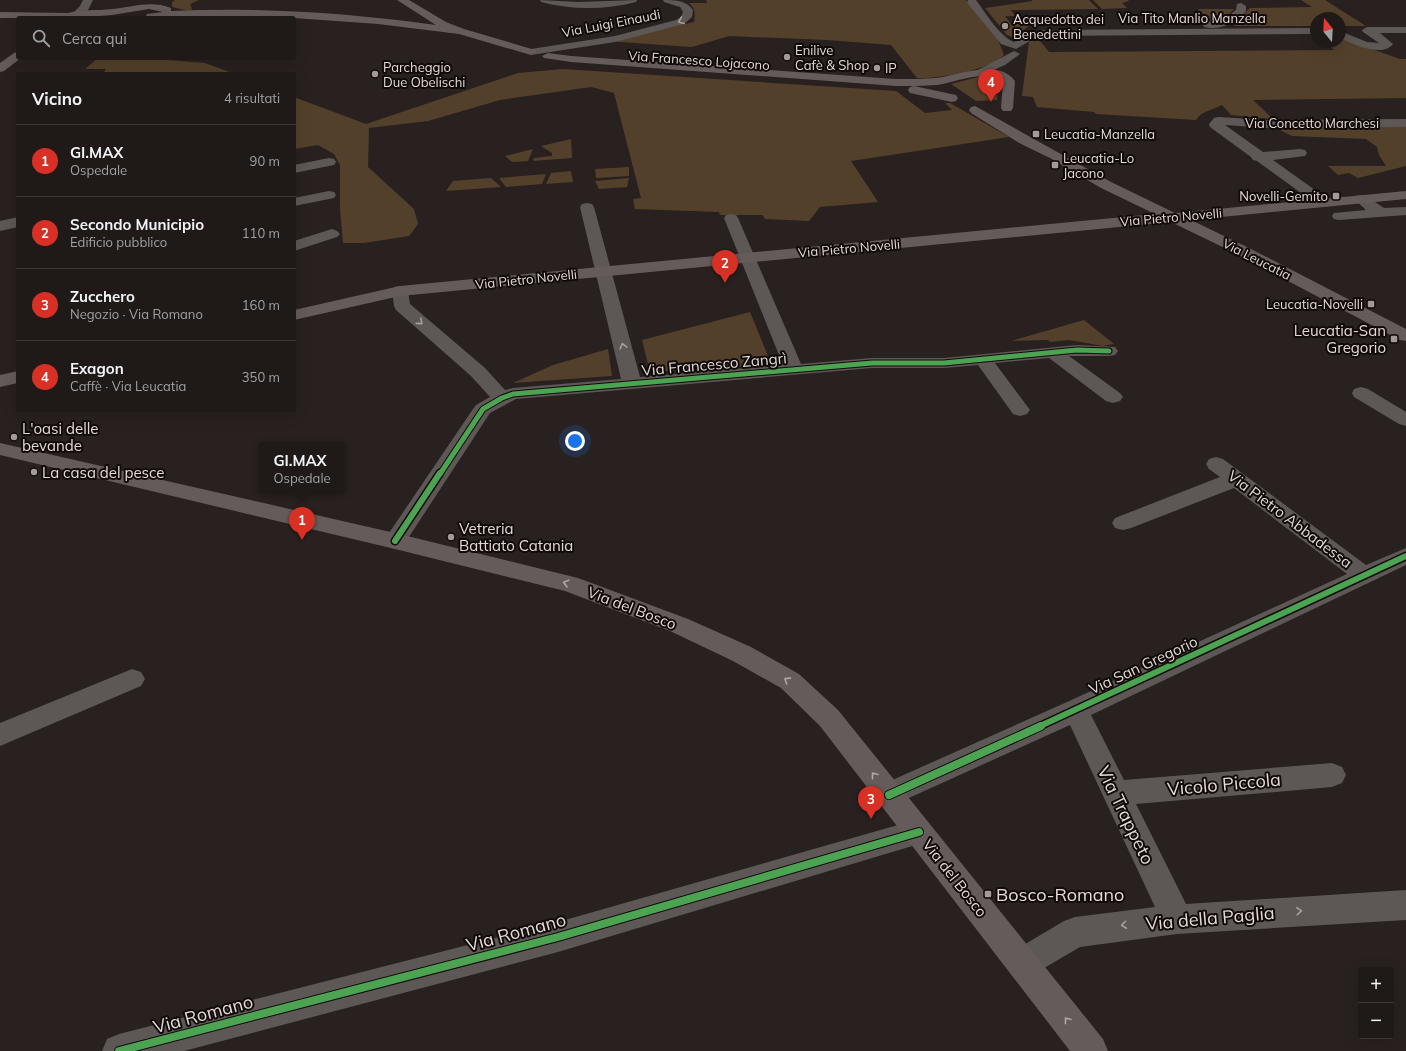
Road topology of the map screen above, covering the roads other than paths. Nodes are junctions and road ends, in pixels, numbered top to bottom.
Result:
1 (88, 0) edge
2 (93, 0) edge
3 (170, 0) edge
4 (402, 0) edge
5 (545, 0) edge
6 (632, 0) edge
7 (668, 0) edge
8 (159, 5) edge
9 (975, 5) dead end
10 (1241, 6) dead end
11 (98, 13) junction
12 (0, 14) edge
13 (189, 14) junction
14 (70, 16) edge
15 (151, 16) edge
16 (162, 16) edge
17 (0, 20) edge
18 (16, 21) edge
19 (413, 25) junction
20 (1045, 30) junction
21 (1368, 30) junction
22 (1406, 30) edge
23 (460, 31) junction
24 (1310, 31) edge
25 (1346, 31) edge
26 (1346, 36) edge
27 (1018, 46) junction
28 (16, 56) edge
29 (535, 58) junction
30 (1, 67) edge
31 (980, 72) junction
32 (939, 81) junction
33 (1009, 81) junction
34 (952, 98) junction
35 (1007, 108) junction
36 (975, 110) junction
37 (1406, 123) edge
38 (1300, 153) dead end
39 (1055, 155) junction
40 (1258, 156) junction
41 (329, 162) dead end
42 (296, 169) edge
43 (1106, 185) junction
44 (329, 195) dead end
45 (1406, 195) edge
46 (1360, 199) junction
47 (296, 202) edge
48 (1324, 203) junction
49 (587, 207) dead end
50 (1406, 211) edge
51 (1381, 213) junction
52 (1173, 216) junction
53 (1339, 216) dead end
54 (731, 218) dead end
55 (16, 222) edge
56 (1116, 222) junction
57 (0, 226) edge
58 (332, 234) dead end
59 (296, 245) edge
60 (748, 258) junction
61 (603, 271) junction
62 (400, 291) junction
63 (296, 315) edge
64 (1406, 336) edge
65 (1109, 351) dead end
66 (1052, 352) junction
67 (983, 360) junction
68 (794, 370) junction
69 (16, 377) edge
70 (0, 381) edge
71 (632, 384) junction
72 (1362, 393) dead end
73 (1114, 397) dead end
74 (502, 398) junction
75 (1020, 410) dead end
76 (1406, 420) edge
77 (0, 449) edge
78 (1216, 464) dead end
79 (1236, 479) junction
80 (1123, 523) dead end
81 (395, 541) junction
82 (1406, 556) edge
83 (1364, 575) junction
84 (132, 679) dead end
85 (1076, 710) junction
86 (0, 735) edge
87 (1332, 775) dead end
88 (1116, 793) junction
89 (890, 795) junction
90 (919, 832) junction
91 (1406, 905) edge
92 (1177, 919) junction
93 (1023, 963) junction
94 (119, 1051) edge
95 (1091, 1051) edge

1 - 14 street
2 - 11 street
3 - 8 main road
4 - 23 main road, Via Francesco Lojacono
5 - 6 street, Via Luigi Einaudi
7 -> 29 street, Via Luigi Einaudi
8 - 11 main road
8 - 13 main road
8 - 15 main road
9 - 27 street
10 - 20 street, Via Tito Manlio Manzella
11 - 14 main road
12 - 14 main road
13 - 16 main road
13 - 19 main road
17 - 18 main road
19 - 23 main road
19 - 29 main road, Via Francesco Lojacono
20 - 24 street, Via Tito Manlio Manzella
20 - 27 street, Via Tito Manlio Manzella
21 - 22 street
21 - 25 street
21 - 26 street
23 - 29 main road, Via Francesco Lojacono
27 - 31 street, Via Tito Manlio Manzella
27 - 33 street
28 - 30 main road
29 - 32 main road, Via Francesco Lojacono
29 - 34 main road, Via Francesco Lojacono
31 - 32 main road, Via Francesco Lojacono
31 - 33 main road
32 - 34 main road
33 - 35 main road
34 - 36 main road, Via Leucatia
35 - 36 main road
35 - 39 main road, Via Leucatia
36 - 39 main road, Via Leucatia
37 - 40 street, Via Concetto Marchesi
38 - 40 street
39 - 43 main road, Via Leucatia
40 - 48 street
41 - 42 street
43 - 52 main road, Via Leucatia
43 - 56 main road, Via Leucatia
44 - 47 street
45 - 46 main road, Via Pietro Novelli
46 - 48 main road, Via Pietro Novelli
46 - 51 street
48 - 52 main road, Via Pietro Novelli
49 - 61 street
50 - 51 street
51 - 53 street
52 - 56 main road, Via Pietro Novelli
52 - 64 main road, Via Leucatia
54 - 60 street
55 - 57 street
56 - 60 main road, Via Pietro Novelli
58 - 59 street
60 - 61 main road, Via Pietro Novelli
60 - 68 street
61 - 62 main road, Via Pietro Novelli
71 -> 61 street
62 - 63 main road, Via Pietro Novelli
62 -> 74 street
65 - 66 street, Via Francesco Zangrì
66 - 67 street, Via Francesco Zangrì
66 - 73 street
67 - 68 street, Via Francesco Zangrì
67 - 75 street
68 - 71 street, Via Francesco Zangrì
69 - 70 main road
71 - 74 street, Via Francesco Zangrì
72 - 76 street
74 - 81 street, Via Francesco Zangrì
77 - 81 main road, Via del Bosco
78 - 79 street, Via Pietro Abbadessa
79 - 80 street
79 - 83 street, Via Pietro Abbadessa
89 -> 81 main road, Via del Bosco
82 - 83 street, Via San Gregorio
83 - 85 street, Via San Gregorio
84 - 86 street
85 - 88 street, Via Trappeto
85 - 89 street, Via San Gregorio
87 - 88 street, Vicolo Piccola
88 - 92 street, Via Trappeto
89 - 90 main road, Via del Bosco
90 - 93 main road, Via del Bosco
90 - 94 street, Via Romano
92 -> 91 street, Via della Paglia
92 -> 93 street, Via della Paglia
95 -> 93 main road, Via del Bosco

